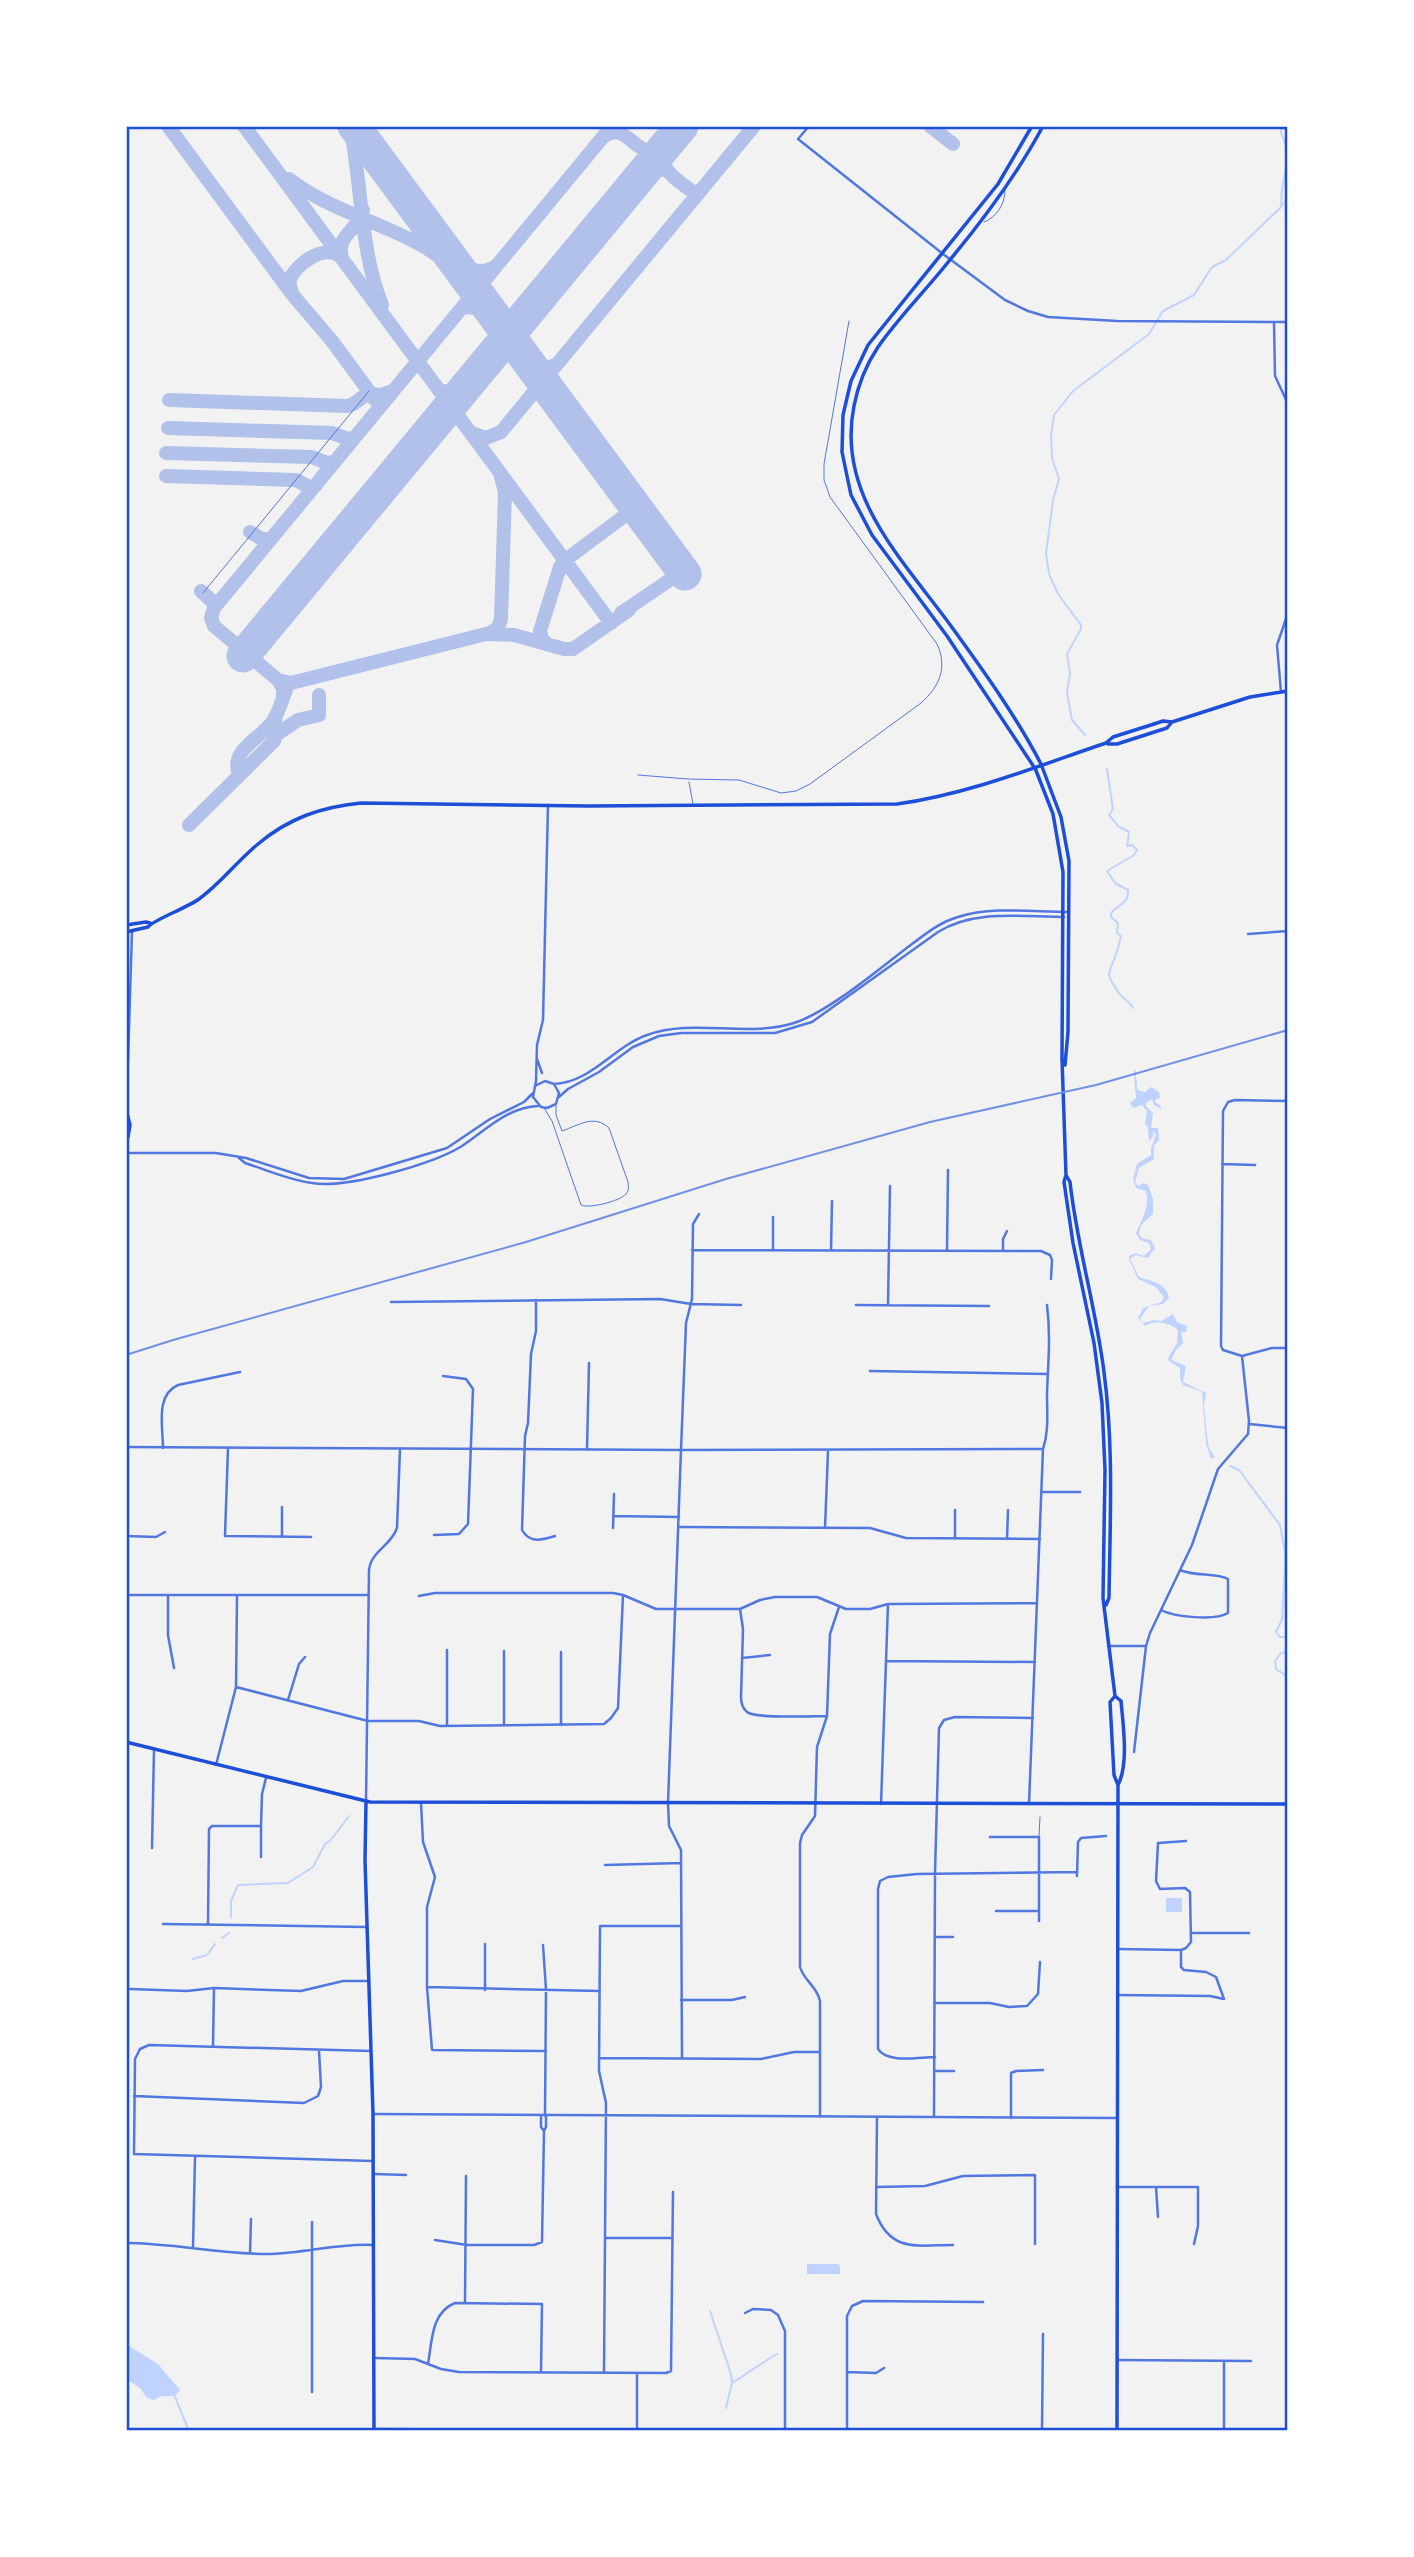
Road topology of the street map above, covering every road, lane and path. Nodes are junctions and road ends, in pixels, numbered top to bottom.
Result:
1 (809, 126) edge
2 (1032, 126) edge
3 (1043, 126) edge
4 (1005, 188) junction
5 (978, 223) junction
6 (943, 254) junction
7 (950, 260) junction
8 (849, 321) dead end
9 (1274, 322) junction
10 (1288, 322) edge
11 (369, 391) dead end
12 (1288, 404) edge
13 (1288, 576) edge
14 (203, 593) dead end
15 (1288, 691) edge
16 (1281, 692) junction
17 (1172, 722) junction
18 (1106, 743) junction
19 (1041, 764) junction
20 (1034, 767) junction
21 (638, 775) dead end
22 (688, 779) junction
23 (693, 804) junction
24 (548, 805) junction
25 (1066, 915) junction
26 (150, 923) junction
27 (126, 925) edge
28 (132, 931) junction
29 (1288, 931) edge
30 (126, 932) edge
31 (1248, 934) dead end
32 (536, 1056) junction
33 (126, 1066) edge
34 (549, 1081) junction
35 (554, 1084) junction
36 (536, 1086) junction
37 (533, 1093) junction
38 (559, 1097) junction
39 (1288, 1101) edge
40 (556, 1104) junction
41 (538, 1106) junction
42 (544, 1108) junction
43 (126, 1109) edge
44 (126, 1131) edge
45 (127, 1139) edge
46 (126, 1153) edge
47 (239, 1158) junction
48 (1222, 1164) junction
49 (1255, 1165) dead end
50 (948, 1170) dead end
51 (126, 1171) edge
52 (890, 1186) dead end
53 (832, 1201) dead end
54 (699, 1214) dead end
55 (772, 1217) dead end
56 (1007, 1231) dead end
57 (692, 1250) junction
58 (773, 1250) junction
59 (831, 1250) junction
60 (889, 1250) junction
61 (947, 1250) junction
62 (1003, 1251) junction
63 (1052, 1279) dead end
64 (536, 1300) junction
65 (391, 1302) dead end
66 (691, 1304) junction
67 (856, 1305) dead end
68 (1047, 1305) dead end
69 (741, 1306) dead end
70 (888, 1306) junction
71 (989, 1306) dead end
72 (1288, 1348) edge
73 (1242, 1356) junction
74 (589, 1363) dead end
75 (870, 1371) dead end
76 (240, 1372) dead end
77 (1048, 1374) junction
78 (443, 1376) dead end
79 (1249, 1424) junction
80 (1288, 1428) edge
81 (126, 1447) edge
82 (163, 1448) junction
83 (228, 1448) junction
84 (400, 1448) junction
85 (471, 1449) junction
86 (525, 1449) junction
87 (587, 1449) junction
88 (1043, 1449) junction
89 (681, 1450) junction
90 (828, 1450) junction
91 (1041, 1492) junction
92 (1080, 1492) dead end
93 (614, 1494) dead end
94 (282, 1507) dead end
95 (956, 1510) dead end
96 (1008, 1510) dead end
97 (613, 1516) junction
98 (679, 1517) junction
99 (679, 1527) junction
100 (613, 1528) dead end
101 (825, 1528) junction
102 (165, 1532) dead end
103 (434, 1535) dead end
104 (126, 1536) edge
105 (555, 1536) dead end
106 (282, 1537) junction
107 (311, 1537) dead end
108 (955, 1539) junction
109 (1007, 1539) junction
110 (1040, 1539) junction
111 (1180, 1570) junction
112 (126, 1595) edge
113 (168, 1595) junction
114 (237, 1595) junction
115 (368, 1595) junction
116 (623, 1595) junction
117 (419, 1596) dead end
118 (1037, 1603) junction
119 (888, 1604) junction
120 (839, 1607) junction
121 (676, 1609) junction
122 (740, 1609) junction
123 (1161, 1610) junction
124 (1108, 1646) junction
125 (1146, 1646) junction
126 (447, 1650) dead end
127 (504, 1651) dead end
128 (561, 1652) dead end
129 (770, 1655) dead end
130 (305, 1657) dead end
131 (742, 1658) junction
132 (886, 1661) junction
133 (1035, 1662) junction
134 (174, 1668) dead end
135 (236, 1687) junction
136 (1115, 1696) junction
137 (288, 1700) junction
138 (827, 1716) junction
139 (1033, 1718) junction
140 (368, 1721) junction
141 (447, 1725) junction
142 (504, 1725) junction
143 (561, 1726) junction
144 (126, 1742) edge
145 (154, 1750) junction
146 (1134, 1752) dead end
147 (216, 1765) junction
148 (266, 1777) junction
149 (1118, 1785) junction
150 (366, 1802) junction
151 (421, 1803) junction
152 (668, 1804) junction
153 (816, 1804) junction
154 (881, 1804) junction
155 (936, 1804) junction
156 (1029, 1804) junction
157 (1118, 1804) junction
158 (1288, 1804) edge
159 (1040, 1817) dead end
160 (261, 1826) junction
161 (1106, 1836) dead end
162 (990, 1837) dead end
163 (1038, 1837) junction
164 (1186, 1841) dead end
165 (152, 1848) dead end
166 (261, 1857) dead end
167 (681, 1863) junction
168 (605, 1865) dead end
169 (1038, 1873) junction
170 (935, 1874) junction
171 (996, 1911) dead end
172 (1038, 1911) junction
173 (1038, 1921) dead end
174 (163, 1924) dead end
175 (208, 1924) junction
176 (681, 1926) junction
177 (368, 1927) junction
178 (1191, 1933) junction
179 (1249, 1933) dead end
180 (935, 1937) junction
181 (953, 1937) dead end
182 (485, 1944) dead end
183 (543, 1945) dead end
184 (1118, 1949) junction
185 (1181, 1950) junction
186 (1040, 1962) dead end
187 (369, 1981) junction
188 (427, 1987) junction
189 (214, 1988) junction
190 (130, 1989) dead end
191 (485, 1990) junction
192 (546, 1990) junction
193 (600, 1991) junction
194 (1118, 1995) junction
195 (744, 1997) dead end
196 (681, 2000) junction
197 (935, 2003) junction
198 (213, 2046) junction
199 (319, 2050) junction
200 (371, 2051) junction
201 (546, 2051) junction
202 (821, 2052) junction
203 (935, 2057) junction
204 (600, 2058) junction
205 (682, 2058) junction
206 (1043, 2070) dead end
207 (934, 2071) junction
208 (954, 2071) dead end
209 (134, 2096) junction
210 (373, 2114) junction
211 (544, 2116) junction
212 (606, 2116) junction
213 (820, 2117) junction
214 (877, 2117) junction
215 (934, 2117) junction
216 (1011, 2118) junction
217 (1117, 2118) junction
218 (195, 2157) junction
219 (374, 2161) junction
220 (374, 2174) junction
221 (406, 2175) dead end
222 (467, 2176) dead end
223 (876, 2187) junction
224 (1117, 2187) junction
225 (1156, 2187) junction
226 (673, 2192) dead end
227 (1158, 2217) dead end
228 (251, 2219) dead end
229 (312, 2222) dead end
230 (605, 2238) junction
231 (673, 2238) junction
232 (435, 2240) dead end
233 (126, 2243) edge
234 (1035, 2244) dead end
235 (1194, 2244) dead end
236 (374, 2245) junction
237 (467, 2245) junction
238 (953, 2245) dead end
239 (193, 2248) junction
240 (313, 2250) junction
241 (250, 2253) junction
242 (983, 2302) dead end
243 (465, 2303) junction
244 (746, 2313) dead end
245 (1043, 2334) dead end
246 (375, 2358) junction
247 (1117, 2360) junction
248 (1224, 2361) junction
249 (1251, 2361) dead end
250 (428, 2364) junction
251 (884, 2368) dead end
252 (541, 2372) junction
253 (604, 2372) junction
254 (847, 2372) junction
255 (637, 2373) junction
256 (312, 2392) dead end
257 (374, 2430) edge
258 (636, 2431) edge
259 (787, 2431) edge
260 (847, 2431) edge
261 (1042, 2431) edge
262 (1117, 2431) edge
263 (1224, 2431) edge

1 - 6 street
2 - 6 main road
3 - 4 main road
4 - 5 main road
4 - 5 lane
5 - 7 main road
6 - 7 street
6 - 20 main road
7 - 9 street
7 - 19 main road
8 - 22 lane
9 - 10 street
9 - 12 street
11 - 14 lane
13 - 16 street
15 - 16 main road
16 - 17 main road
17 - 18 main road
17 - 18 main road
18 - 19 main road
19 - 20 main road
19 - 25 main road
20 - 23 main road
20 - 25 main road
21 - 22 lane
22 - 23 lane
23 - 24 main road
24 - 26 main road
24 - 32 street
25 - 35 street
25 - 38 street
25 - 124 main road
26 - 27 main road
26 - 28 main road
28 - 30 main road
28 - 33 street
29 - 31 street
32 - 34 street
32 - 36 street
34 - 35 street
34 - 36 street
35 - 38 street
36 - 37 street
37 - 41 street
37 - 47 street
38 - 40 street
39 - 48 street
40 - 42 street
40 - 42 lane
41 - 42 street
41 - 47 street
43 - 45 main road
44 - 45 main road
45 - 46 main road
46 - 47 street
46 - 51 main road
48 - 49 street
48 - 73 street
50 - 61 street
52 - 60 street
53 - 59 street
54 - 57 street
55 - 58 street
56 - 62 street
57 - 58 street
57 - 66 street
58 - 59 street
59 - 60 street
60 - 61 street
60 - 70 street
61 - 62 street
62 - 63 street
64 - 65 street
64 - 66 street
64 - 86 street
66 - 69 street
66 - 89 street
67 - 70 street
68 - 77 street
70 - 71 street
72 - 73 street
73 - 79 street
74 - 87 street
75 - 77 street
76 - 82 street
77 - 88 street
78 - 85 street
79 - 80 street
79 - 111 street
81 - 82 street
82 - 83 street
83 - 84 street
83 - 106 street
84 - 85 street
84 - 115 street
85 - 86 street
85 - 103 street
86 - 87 street
86 - 105 street
87 - 89 street
88 - 90 street
88 - 91 street
89 - 90 street
89 - 98 street
90 - 101 street
91 - 92 street
91 - 110 street
93 - 97 street
94 - 106 street
95 - 108 street
96 - 109 street
97 - 98 street
97 - 100 street
98 - 99 street
99 - 101 street
99 - 121 street
101 - 108 street
102 - 104 street
106 - 107 street
108 - 109 street
109 - 110 street
110 - 118 street
111 - 123 street
111 - 123 street
112 - 113 street
113 - 114 street
113 - 134 street
114 - 115 street
114 - 135 street
115 - 140 street
116 - 117 street
116 - 121 street
116 - 143 street
118 - 119 street
118 - 133 street
119 - 120 street
119 - 132 street
120 - 122 street
120 - 138 street
121 - 122 street
121 - 152 street
122 - 131 street
123 - 125 street
124 - 125 street
124 - 136 main road
125 - 146 street
126 - 141 street
127 - 142 street
128 - 143 street
129 - 131 street
130 - 137 street
131 - 138 street
132 - 133 street
132 - 154 street
133 - 139 street
135 - 137 street
135 - 147 street
136 - 149 main road
136 - 149 main road
137 - 140 street
138 - 153 street
139 - 155 street
139 - 156 street
140 - 141 street
140 - 150 street
141 - 142 street
142 - 143 street
144 - 145 main road
145 - 147 main road
145 - 165 street
147 - 148 main road
148 - 150 main road
148 - 160 street
149 - 157 main road
150 - 151 main road
150 - 177 main road
151 - 152 main road
151 - 188 street
152 - 153 main road
152 - 167 street
153 - 154 main road
153 - 202 street
154 - 155 main road
155 - 156 main road
155 - 170 street
156 - 157 main road
157 - 158 main road
157 - 184 main road
159 - 163 lane
160 - 166 street
160 - 175 street
161 - 169 street
162 - 163 street
163 - 169 street
164 - 178 street
167 - 168 street
167 - 176 street
169 - 170 street
169 - 172 street
170 - 180 street
170 - 203 street
171 - 172 street
172 - 173 street
174 - 175 street
175 - 177 street
176 - 193 street
176 - 196 street
177 - 187 main road
178 - 179 street
178 - 185 street
180 - 181 street
180 - 197 street
182 - 191 street
183 - 192 street
184 - 185 street
184 - 194 main road
185 - 194 street
186 - 197 street
187 - 189 street
187 - 200 main road
188 - 191 street
188 - 201 street
189 - 190 street
189 - 198 street
191 - 192 street
192 - 193 street
192 - 201 street
193 - 204 street
194 - 217 main road
195 - 196 street
196 - 205 street
197 - 203 street
198 - 199 street
198 - 209 street
199 - 200 street
199 - 209 street
200 - 210 main road
201 - 211 street
202 - 205 street
202 - 213 street
203 - 207 street
204 - 205 street
204 - 212 street
206 - 216 street
207 - 208 street
207 - 215 street
209 - 218 street
210 - 211 street
210 - 219 main road
211 - 212 street
211 - 237 street
212 - 213 street
212 - 230 street
213 - 214 street
214 - 215 street
214 - 223 street
215 - 216 street
216 - 217 street
217 - 224 main road
218 - 219 street
218 - 239 street
219 - 220 main road
220 - 221 street
220 - 236 main road
222 - 237 street
223 - 234 street
223 - 238 street
224 - 225 street
224 - 247 main road
225 - 227 street
225 - 235 street
226 - 231 street
228 - 241 street
229 - 240 street
230 - 231 street
230 - 253 street
231 - 255 street
232 - 237 street
233 - 239 street
236 - 240 street
236 - 246 main road
237 - 243 street
239 - 241 street
240 - 241 street
240 - 256 street
242 - 254 street
243 - 250 street
243 - 252 street
244 - 259 street
245 - 261 street
246 - 250 street
246 - 257 main road
247 - 248 street
247 - 262 main road
248 - 249 street
248 - 263 street
250 - 252 street
251 - 254 street
252 - 253 street
253 - 255 street
254 - 260 street
255 - 258 street
257 - 258 street
258 - 259 street

